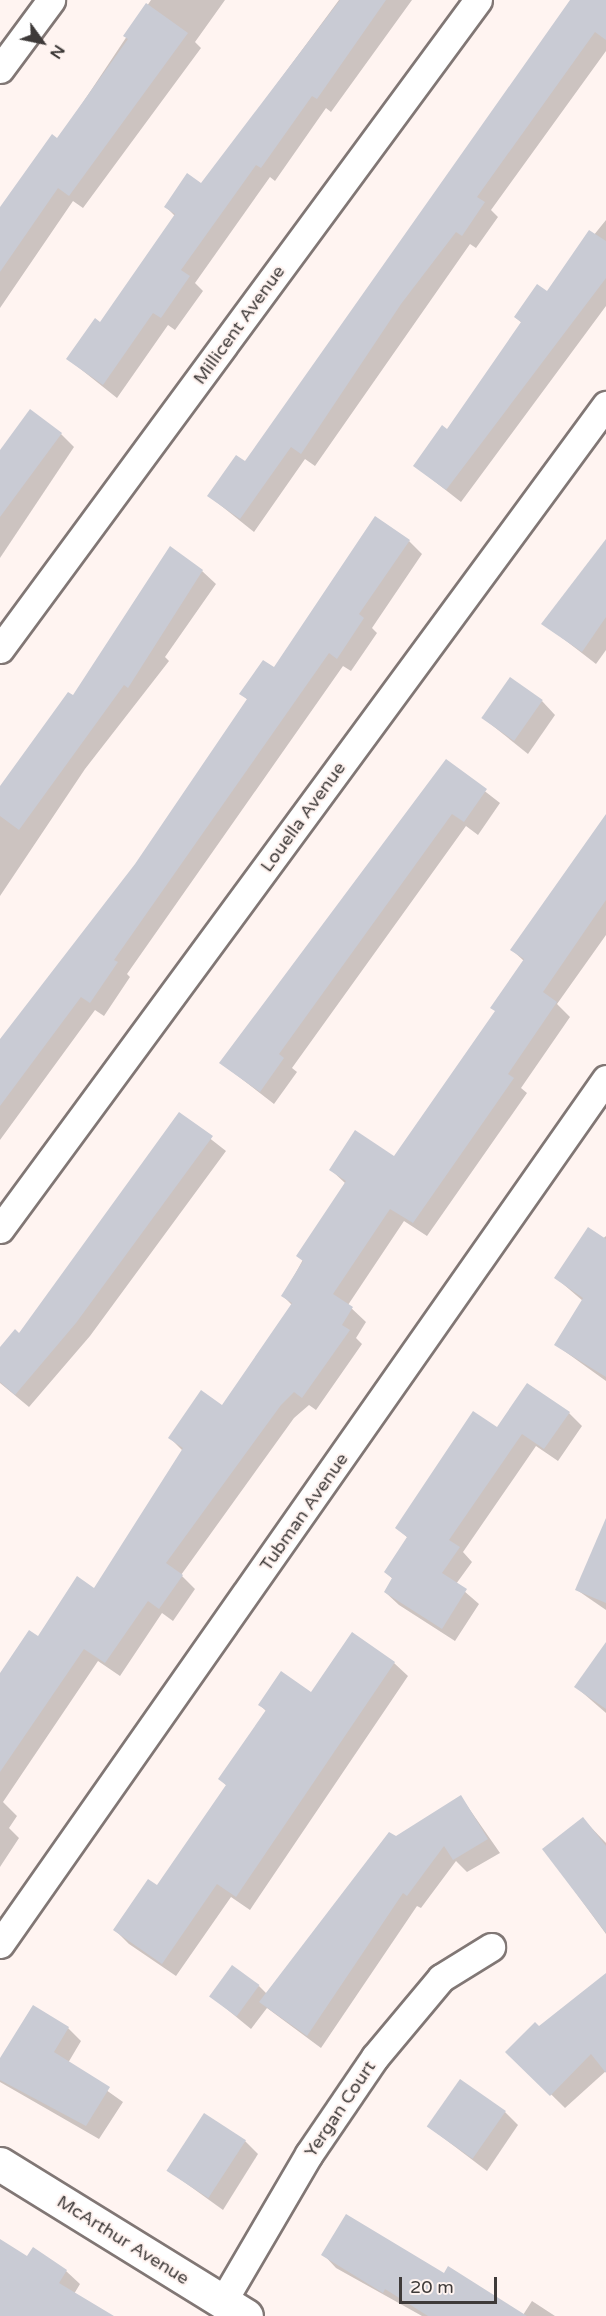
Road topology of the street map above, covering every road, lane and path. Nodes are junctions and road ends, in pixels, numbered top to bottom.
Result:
1 (51, 0) edge
2 (477, 0) edge
3 (0, 69) edge
4 (606, 405) edge
5 (0, 649) edge
6 (606, 1079) edge
7 (0, 1229) edge
8 (0, 1944) edge
9 (491, 1947) dead end
10 (0, 2164) edge
11 (234, 2308) edge

1 - 3 street
2 - 5 street, Millicent Avenue
4 - 7 street, Louella Avenue
6 - 8 street, Tubman Avenue
9 - 11 street, Yergan Court
10 - 11 street, McArthur Avenue

